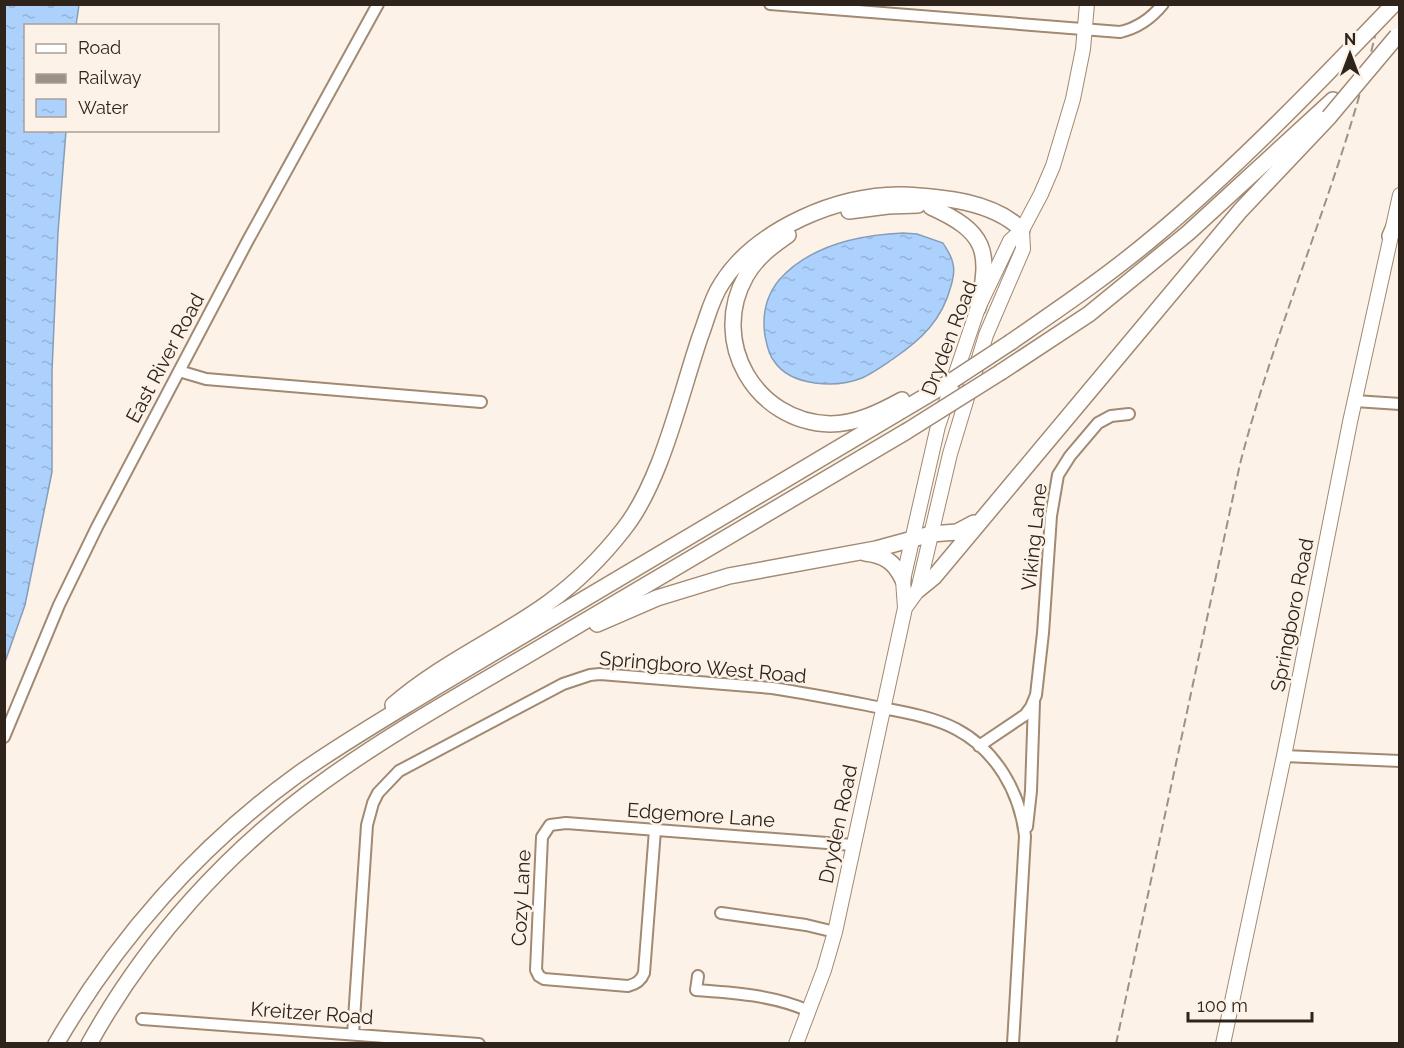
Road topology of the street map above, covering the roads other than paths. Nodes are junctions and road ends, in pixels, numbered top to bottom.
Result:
1 (378, 4) edge
2 (770, 4) edge
3 (1087, 4) edge
4 (1163, 4) edge
5 (1394, 4) edge
6 (1085, 28) junction
7 (1398, 35) edge
8 (1400, 195) edge
9 (931, 207) junction
10 (1400, 213) edge
11 (1022, 230) junction
12 (1390, 236) junction
13 (978, 308) junction
14 (179, 371) junction
15 (918, 397) junction
16 (1355, 401) junction
17 (481, 402) dead end
18 (1400, 404) edge
19 (1129, 414) dead end
20 (1009, 487) junction
21 (931, 534) junction
22 (912, 540) junction
23 (850, 553) junction
24 (903, 580) junction
25 (918, 590) junction
26 (905, 608) junction
27 (521, 660) junction
28 (1034, 701) junction
29 (883, 709) junction
30 (357, 735) junction
31 (4, 737) edge
32 (979, 746) junction
33 (1284, 756) junction
34 (1400, 761) edge
35 (548, 827) joint
36 (655, 830) junction
37 (1025, 836) junction
38 (853, 845) junction
39 (721, 913) dead end
40 (835, 932) junction
41 (698, 976) dead end
42 (809, 1011) junction
43 (142, 1019) dead end
44 (353, 1034) junction
45 (56, 1044) edge
46 (89, 1044) edge
47 (479, 1044) edge
48 (796, 1044) edge
49 (1013, 1044) edge
50 (1223, 1044) edge

1 - 14 street, East River Road
2 - 6 street
3 - 6 main road, Dryden Road
4 - 6 street
5 - 15 highway, bridge
6 - 11 main road, Dryden Road
7 - 20 highway, bridge
7 - 27 highway, bridge
8 - 12 main road, Springboro Road
9 - 11 highway
9 - 13 highway
9 - 15 highway
10 - 12 highway
11 - 13 main road, Dryden Road
11 - 21 main road, Dryden Road
11 - 30 highway
12 - 16 main road, Springboro Road
13 - 22 main road, Dryden Road
14 - 17 street
14 - 31 street, East River Road
15 - 30 highway
16 - 18 street
16 - 33 main road, Springboro Road
19 - 28 street, Viking Lane
20 - 21 highway
20 - 25 highway
21 - 22 highway
21 - 25 main road, Dryden Road
22 - 23 highway
22 - 24 main road, Dryden Road
23 - 24 highway
23 - 27 highway
24 - 26 main road, Dryden Road
25 - 26 main road, Dryden Road
26 - 29 main road, Dryden Road
27 - 46 highway
28 - 32 street
28 - 37 street, Viking Lane
29 - 32 street, Springboro West Road
29 - 38 main road, Dryden Road
29 - 44 street, Springboro West Road
30 - 45 highway
32 - 37 street, Springboro West Road
33 - 34 street
33 - 50 main road, Springboro Road
35 - 36 street, Edgemore Lane
35 - 36 street, Cozy Lane
36 - 38 street, Edgemore Lane
37 - 49 street, Springboro West Road
38 - 40 main road, Dryden Road
39 - 40 street
40 - 42 main road, Dryden Road
41 - 42 street
42 - 48 main road, Dryden Road
43 - 44 street, Kreitzer Road
44 - 47 street, Kreitzer Road

